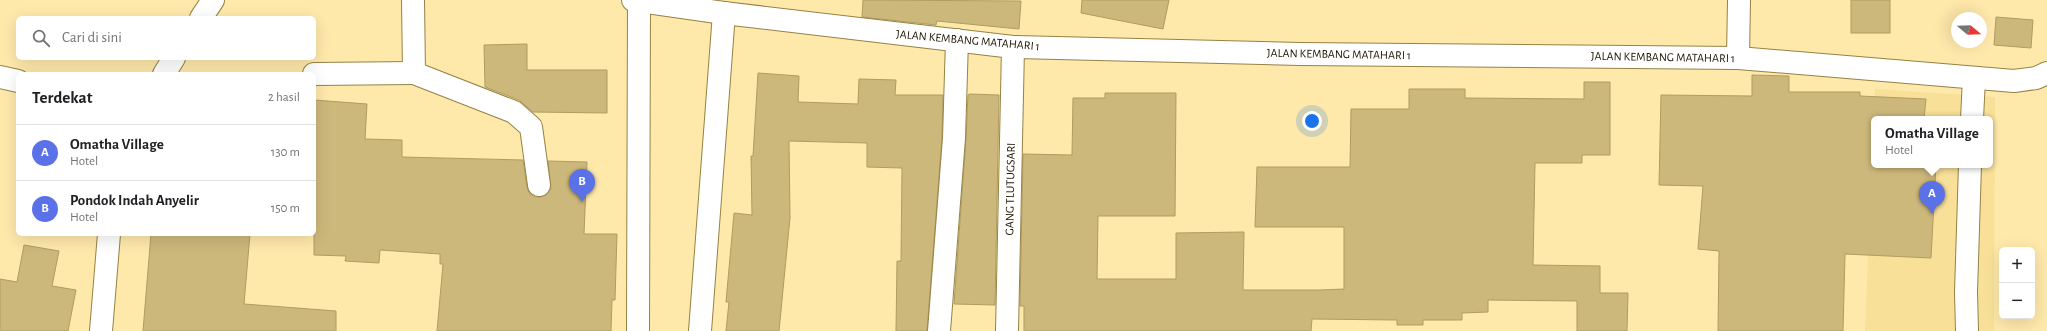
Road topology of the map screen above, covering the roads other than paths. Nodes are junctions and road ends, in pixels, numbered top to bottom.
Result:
1 (213, 0) edge
2 (413, 0) edge
3 (636, 0) edge
4 (1739, 0) edge
5 (724, 13) junction
6 (202, 16) edge
7 (957, 40) junction
8 (1013, 47) junction
9 (1738, 58) junction
10 (173, 60) edge
11 (165, 72) edge
12 (414, 73) junction
13 (2047, 73) edge
14 (316, 74) edge
15 (0, 77) edge
16 (1974, 78) junction
17 (16, 81) edge
18 (1972, 116) edge
19 (1970, 168) edge
20 (540, 185) dead end
21 (109, 236) edge
22 (101, 331) edge
23 (638, 331) edge
24 (700, 331) edge
25 (939, 331) edge
26 (1007, 331) edge
27 (1967, 331) edge

1 - 6 street
2 - 12 street
3 - 5 street, JALAN KEMBANG MATAHARI 1
3 - 23 street
4 - 9 street
5 - 7 street, JALAN KEMBANG MATAHARI 1
5 - 24 street
7 - 8 street, JALAN KEMBANG MATAHARI 1
7 - 25 street
8 - 9 street, JALAN KEMBANG MATAHARI 1
8 - 26 street, GANG TLUTUGSARI
9 - 16 street, JALAN KEMBANG MATAHARI 1
10 - 11 street
12 - 14 street
12 - 20 street
13 - 16 street, JALAN KEMBANG MATAHARI 1
15 - 17 street
16 - 18 street
19 - 27 street
21 - 22 street

